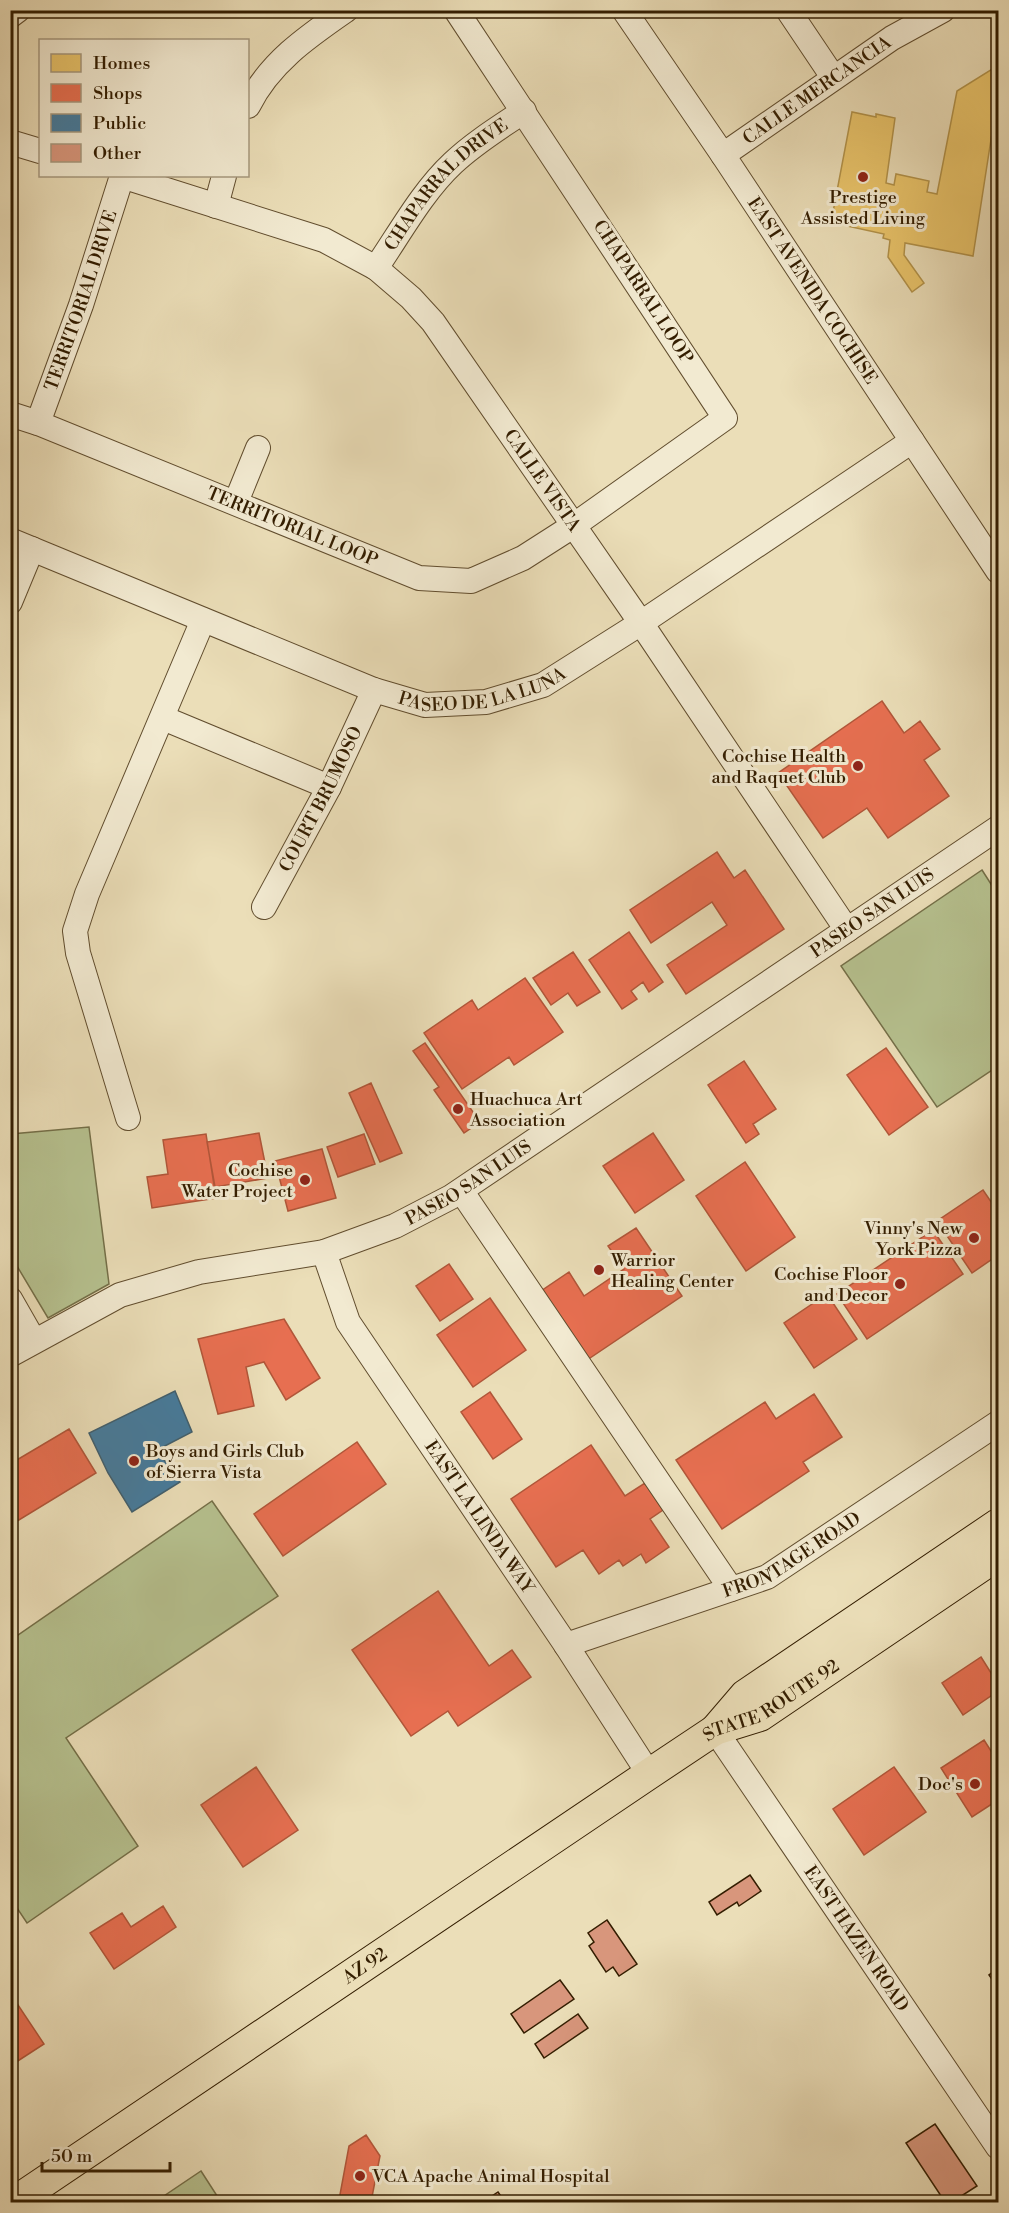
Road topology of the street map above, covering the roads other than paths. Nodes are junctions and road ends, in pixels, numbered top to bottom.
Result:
1 (18, 10) edge
2 (346, 10) edge
3 (456, 10) edge
4 (624, 10) edge
5 (788, 10) edge
6 (943, 10) edge
7 (10, 16) edge
8 (833, 77) junction
9 (249, 104) edge
10 (524, 111) junction
11 (10, 142) edge
12 (39, 151) edge
13 (723, 155) junction
14 (122, 177) edge
15 (125, 177) edge
16 (224, 177) edge
17 (216, 206) junction
18 (376, 268) junction
19 (10, 414) edge
20 (38, 423) junction
21 (912, 441) junction
22 (258, 448) dead end
23 (236, 502) junction
24 (573, 526) junction
25 (21, 545) edge
26 (999, 572) edge
27 (10, 602) edge
28 (203, 620) junction
29 (641, 623) junction
30 (375, 690) junction
31 (163, 718) junction
32 (329, 787) junction
33 (999, 828) edge
34 (264, 907) dead end
35 (847, 930) junction
36 (128, 1118) dead end
37 (462, 1192) junction
38 (324, 1252) junction
39 (10, 1299) edge
40 (34, 1341) junction
41 (10, 1355) edge
42 (999, 1423) edge
43 (999, 1524) edge
44 (981, 1556) edge
45 (731, 1589) junction
46 (566, 1645) junction
47 (715, 1730) junction
48 (649, 1774) junction
49 (999, 2147) edge
50 (14, 2202) edge

1 - 7 street
2 - 9 street
3 - 10 street, CHAPARRAL LOOP
4 - 13 street, EAST AVENIDA COCHISE
5 - 8 street
6 - 8 street, CALLE MERCANCIA
8 - 13 street, CALLE MERCANCIA
10 - 18 street, CHAPARRAL DRIVE
10 - 24 street, CHAPARRAL LOOP
11 - 12 street
13 - 21 street, EAST AVENIDA COCHISE
14 - 20 street, TERRITORIAL DRIVE
15 - 17 street, CALLE VISTA
16 - 17 street
17 - 18 street, CALLE VISTA
18 - 24 street, CALLE VISTA
19 - 20 street, TERRITORIAL LOOP
20 - 23 street, TERRITORIAL LOOP
21 - 26 street, EAST AVENIDA COCHISE
21 - 29 street, PASEO DE LA LUNA
22 - 23 street
23 - 24 street, TERRITORIAL LOOP
24 - 29 street, CALLE VISTA
25 - 27 street
25 - 28 street, PASEO DE LA LUNA
28 - 30 street, PASEO DE LA LUNA
28 - 31 street
29 - 30 street, PASEO DE LA LUNA
29 - 35 street, CALLE VISTA
30 - 32 street, COURT BRUMOSO
31 - 32 street
31 - 36 street
32 - 34 street, COURT BRUMOSO
33 - 35 street, PASEO SAN LUIS
35 - 37 street, PASEO SAN LUIS
37 - 38 street, PASEO SAN LUIS
37 - 45 street
38 - 40 street, PASEO SAN LUIS
38 - 46 street, EAST LA LINDA WAY
39 - 40 street
40 - 41 street, PASEO SAN LUIS
42 - 45 street, FRONTAGE ROAD
43 - 44 main road, STATE ROUTE 92 / AZ 92
44 - 47 main road, STATE ROUTE 92 / AZ 92
45 - 46 street, FRONTAGE ROAD
46 - 48 street, EAST LA LINDA WAY
47 - 48 main road, AZ 92 / AZ 92
47 - 49 street, EAST HAZEN ROAD
48 - 50 main road, AZ 92 / AZ 92

